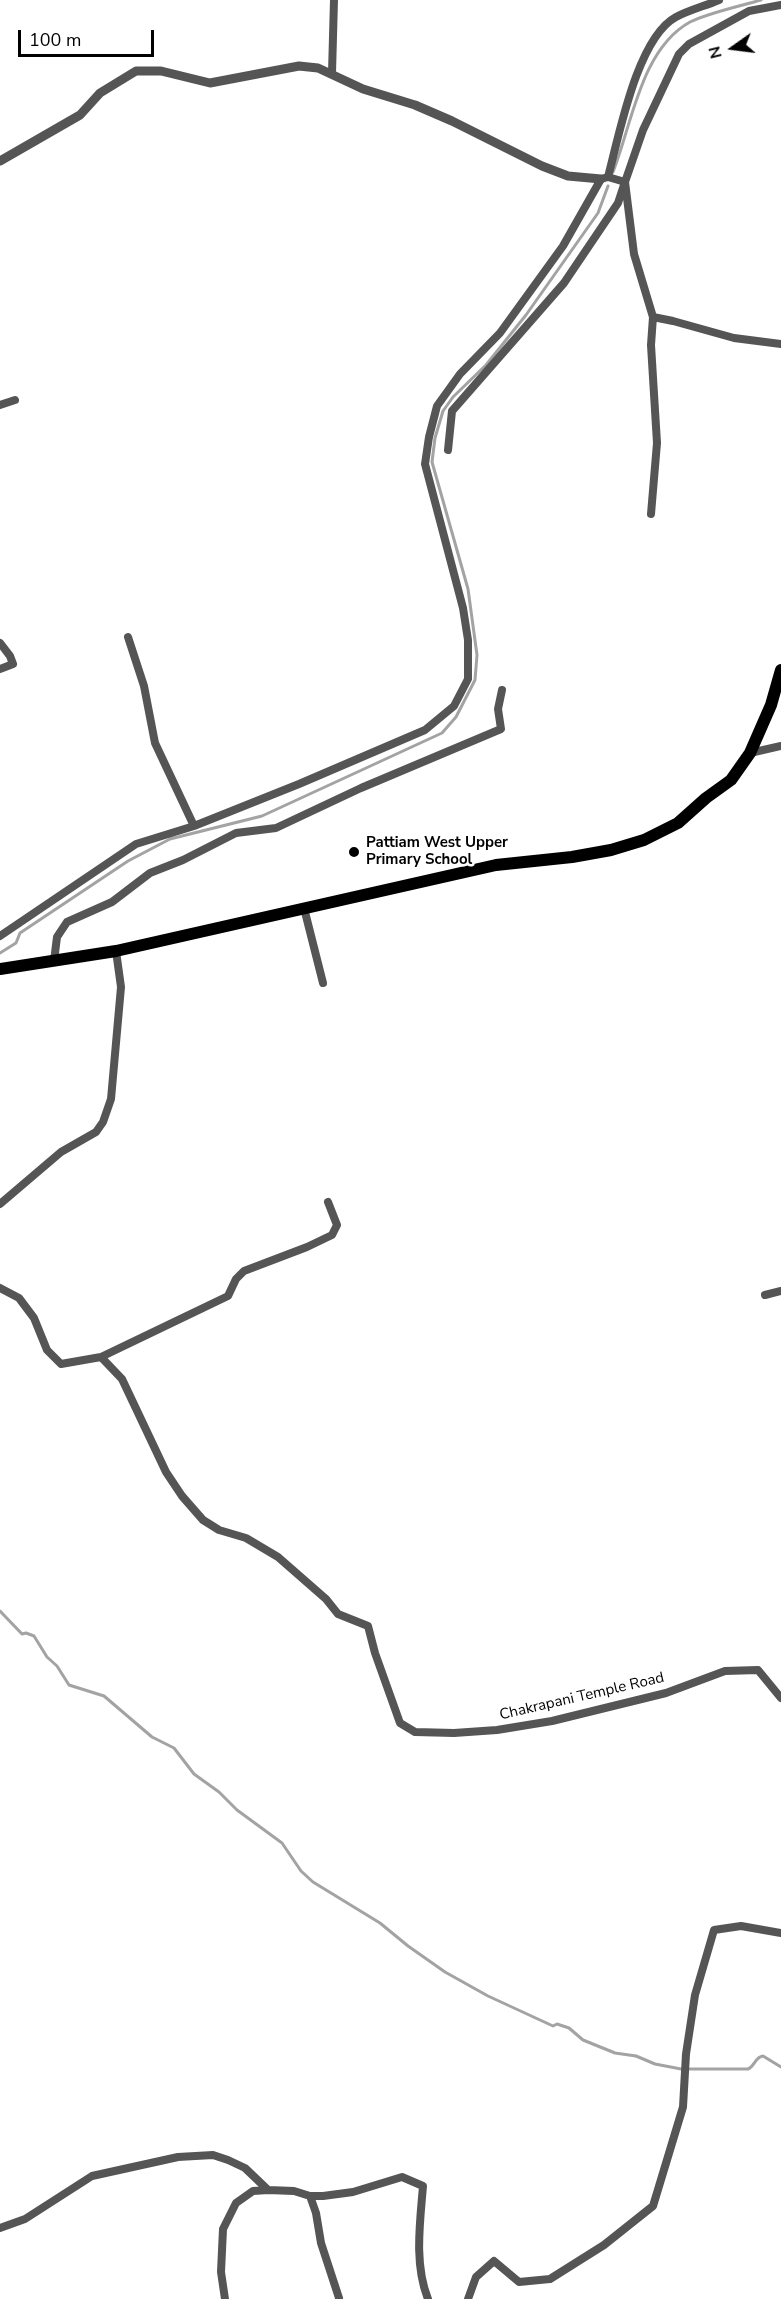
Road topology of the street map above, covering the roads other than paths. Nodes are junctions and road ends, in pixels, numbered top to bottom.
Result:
1 (334, 0) edge
2 (719, 0) edge
3 (781, 5) edge
4 (332, 73) junction
5 (0, 161) edge
6 (605, 178) junction
7 (625, 182) junction
8 (653, 317) junction
9 (781, 344) edge
10 (15, 400) dead end
11 (0, 405) edge
12 (448, 450) dead end
13 (651, 514) dead end
14 (128, 637) dead end
15 (0, 643) edge
16 (0, 669) edge
17 (781, 670) edge
18 (502, 690) dead end
19 (776, 708) edge
20 (781, 746) edge
21 (750, 753) junction
22 (194, 826) junction
23 (304, 908) junction
24 (0, 936) edge
25 (116, 951) junction
26 (54, 961) junction
27 (0, 969) edge
28 (323, 983) dead end
29 (328, 1202) dead end
30 (0, 1204) edge
31 (0, 1288) edge
32 (781, 1291) edge
33 (765, 1295) dead end
34 (101, 1358) junction
35 (781, 1698) edge
36 (781, 1933) edge
37 (268, 2190) junction
38 (310, 2196) junction
39 (0, 2228) edge
40 (339, 2298) edge
41 (225, 2299) edge
42 (428, 2299) edge
43 (468, 2299) edge

1 - 4 street
2 - 6 street
3 - 7 street
4 - 5 street
4 - 6 street
6 - 7 street
6 - 22 street
7 - 8 street
7 - 12 street
8 - 9 street
8 - 13 street
10 - 11 street
14 - 22 street
15 - 16 street
17 - 19 main road
18 - 26 street
19 - 21 main road
20 - 21 street
21 - 23 main road
22 - 24 street
23 - 25 main road
23 - 28 street
25 - 26 main road
25 - 30 street
26 - 27 main road
29 - 34 street
31 - 34 street
32 - 33 street
34 - 35 street, Chakrapani Temple Road
36 - 43 street
37 - 38 street
37 - 39 street
37 - 41 street
38 - 40 street
38 - 42 street

